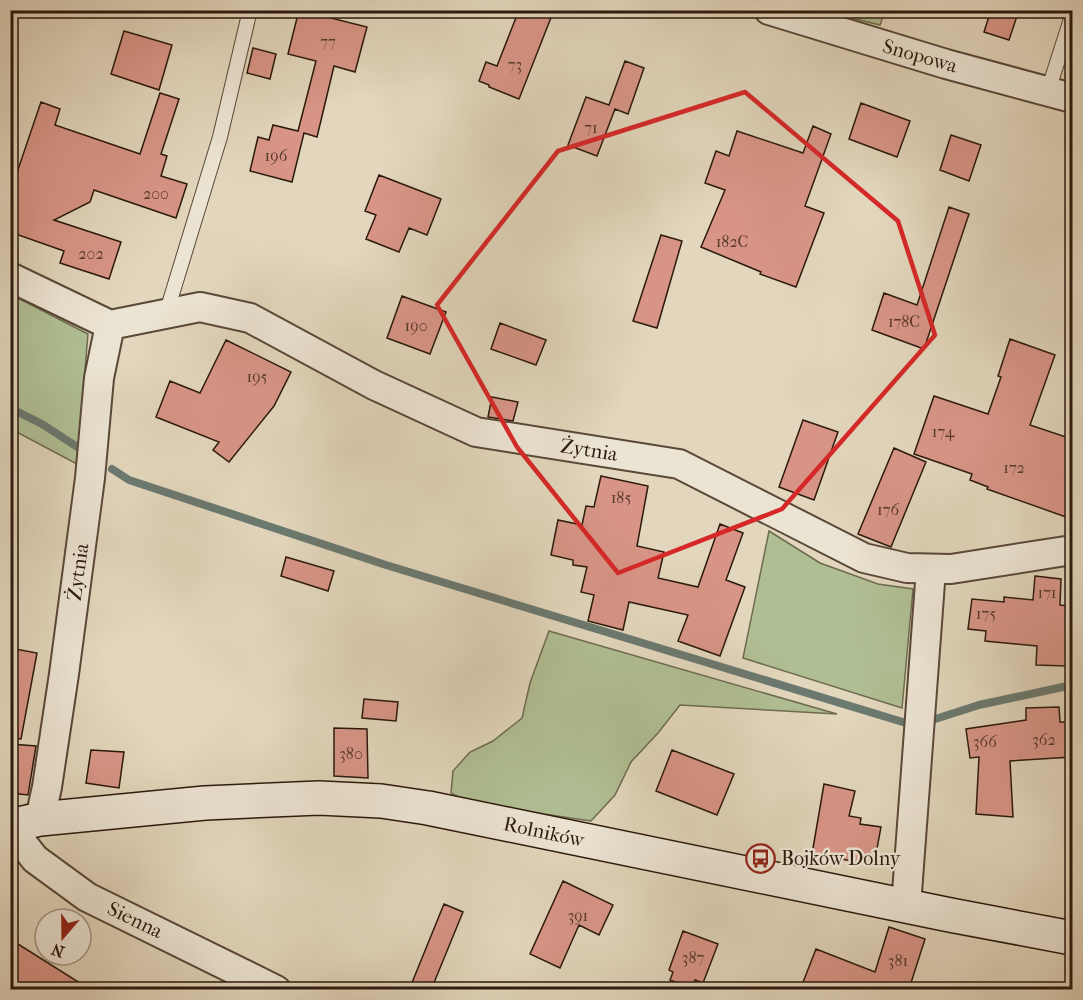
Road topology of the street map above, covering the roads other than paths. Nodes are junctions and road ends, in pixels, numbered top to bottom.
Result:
1 (250, 10) edge
2 (769, 10) edge
3 (1072, 16) edge
4 (1060, 95) edge
5 (10, 277) edge
6 (166, 314) junction
7 (110, 325) junction
8 (1072, 550) edge
9 (931, 568) junction
10 (20, 824) edge
11 (906, 906) junction
12 (1072, 938) edge
13 (276, 990) edge

1 - 6 lane
2 - 4 street, Snopowa
3 - 4 lane
5 - 7 street
6 - 7 street, Żytnia
6 - 9 street, Żytnia
7 - 10 street, Żytnia
8 - 9 street, Żytnia
9 - 11 street
10 - 11 street, Rolników
10 - 13 street, Sienna
11 - 12 street, Rolników

